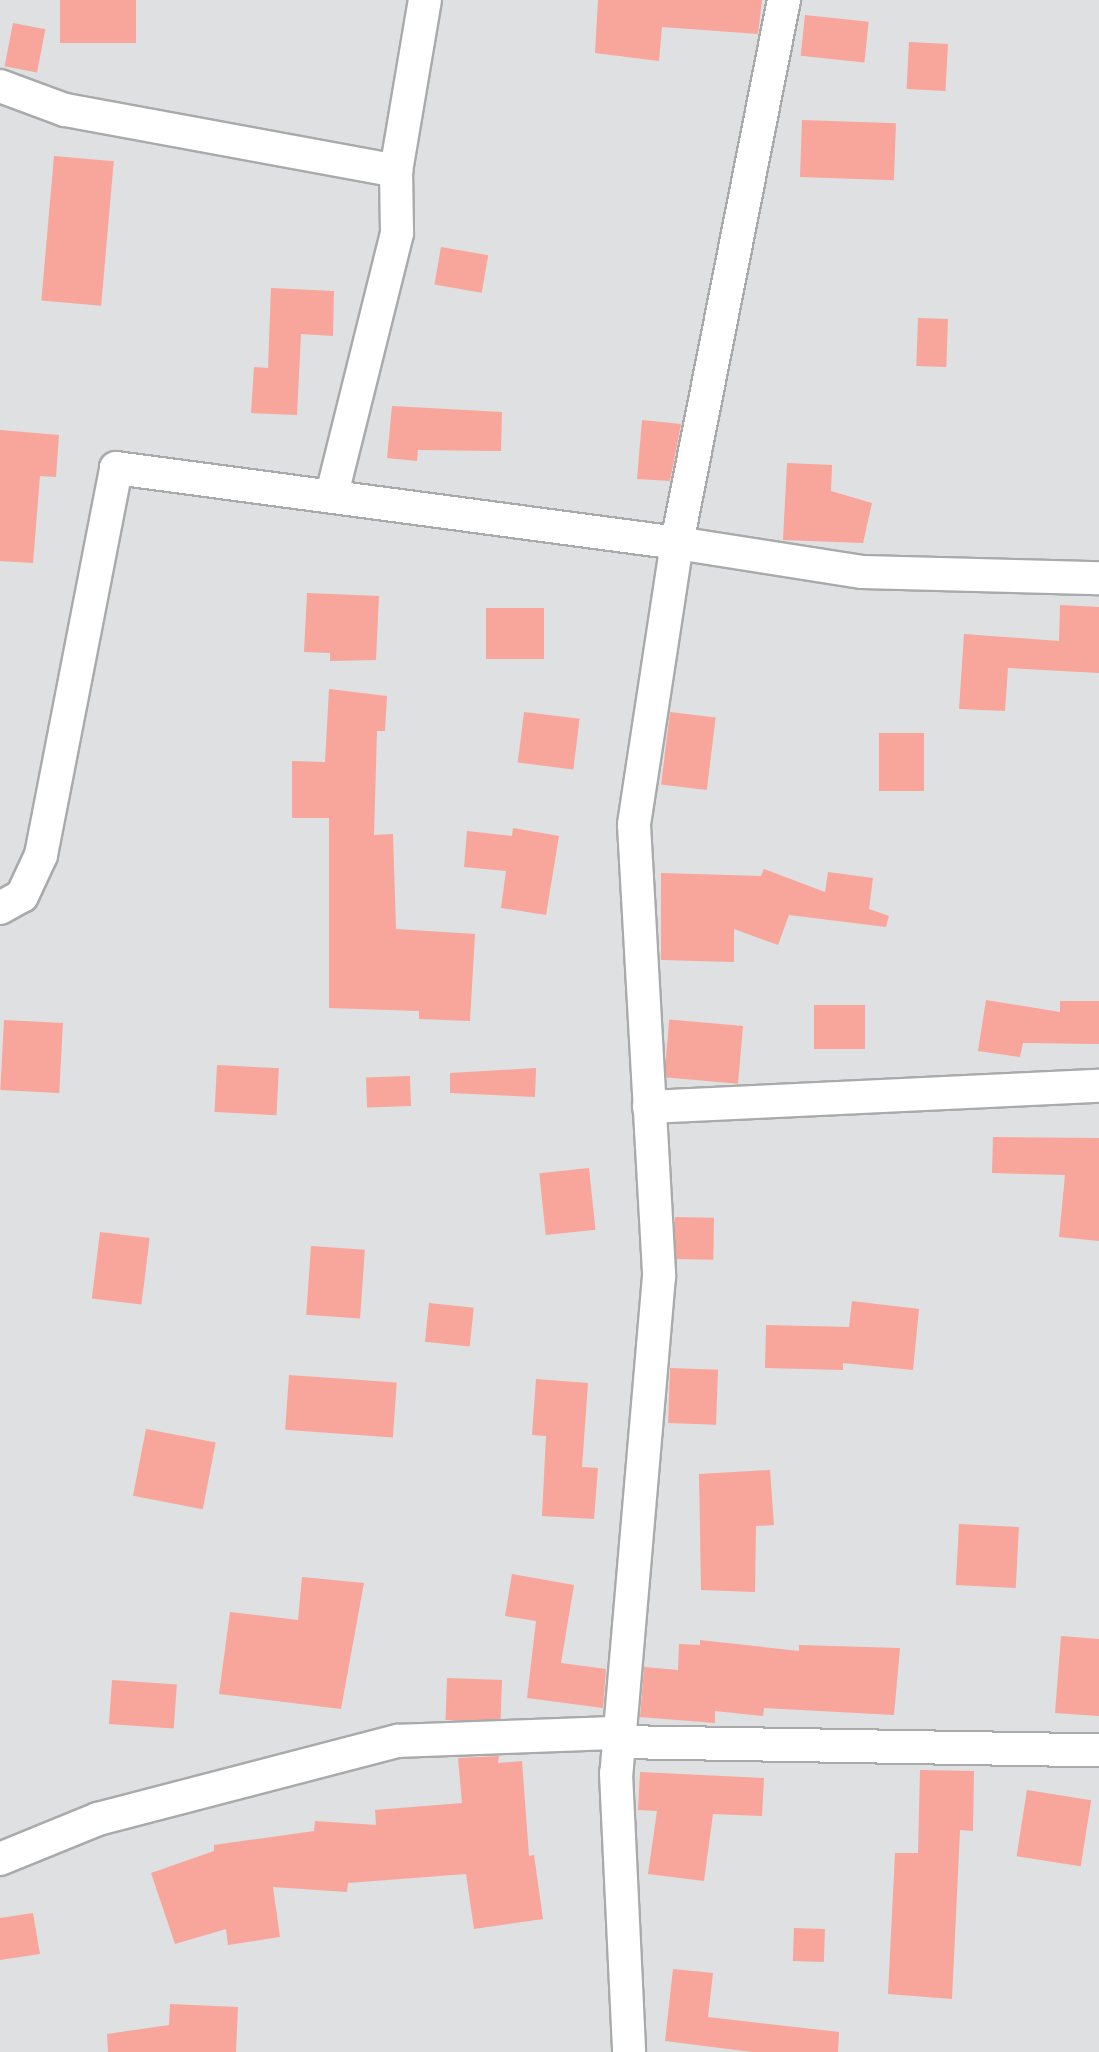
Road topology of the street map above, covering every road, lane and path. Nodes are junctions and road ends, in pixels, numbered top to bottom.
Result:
1 (425, 0) edge
2 (784, 0) edge
3 (0, 86) edge
4 (396, 171) junction
5 (332, 494) junction
6 (677, 543) junction
7 (1099, 578) edge
8 (0, 908) edge
9 (1099, 1086) edge
10 (649, 1107) junction
11 (618, 1738) junction
12 (1099, 1750) edge
13 (0, 1859) edge
14 (629, 2052) edge

1 - 4 street
2 - 6 street
3 - 4 street
4 - 5 street
5 - 6 street
5 - 8 street
6 - 7 street
6 - 10 street
9 - 10 street
10 - 11 street
11 - 12 street
11 - 13 street
11 - 14 street

